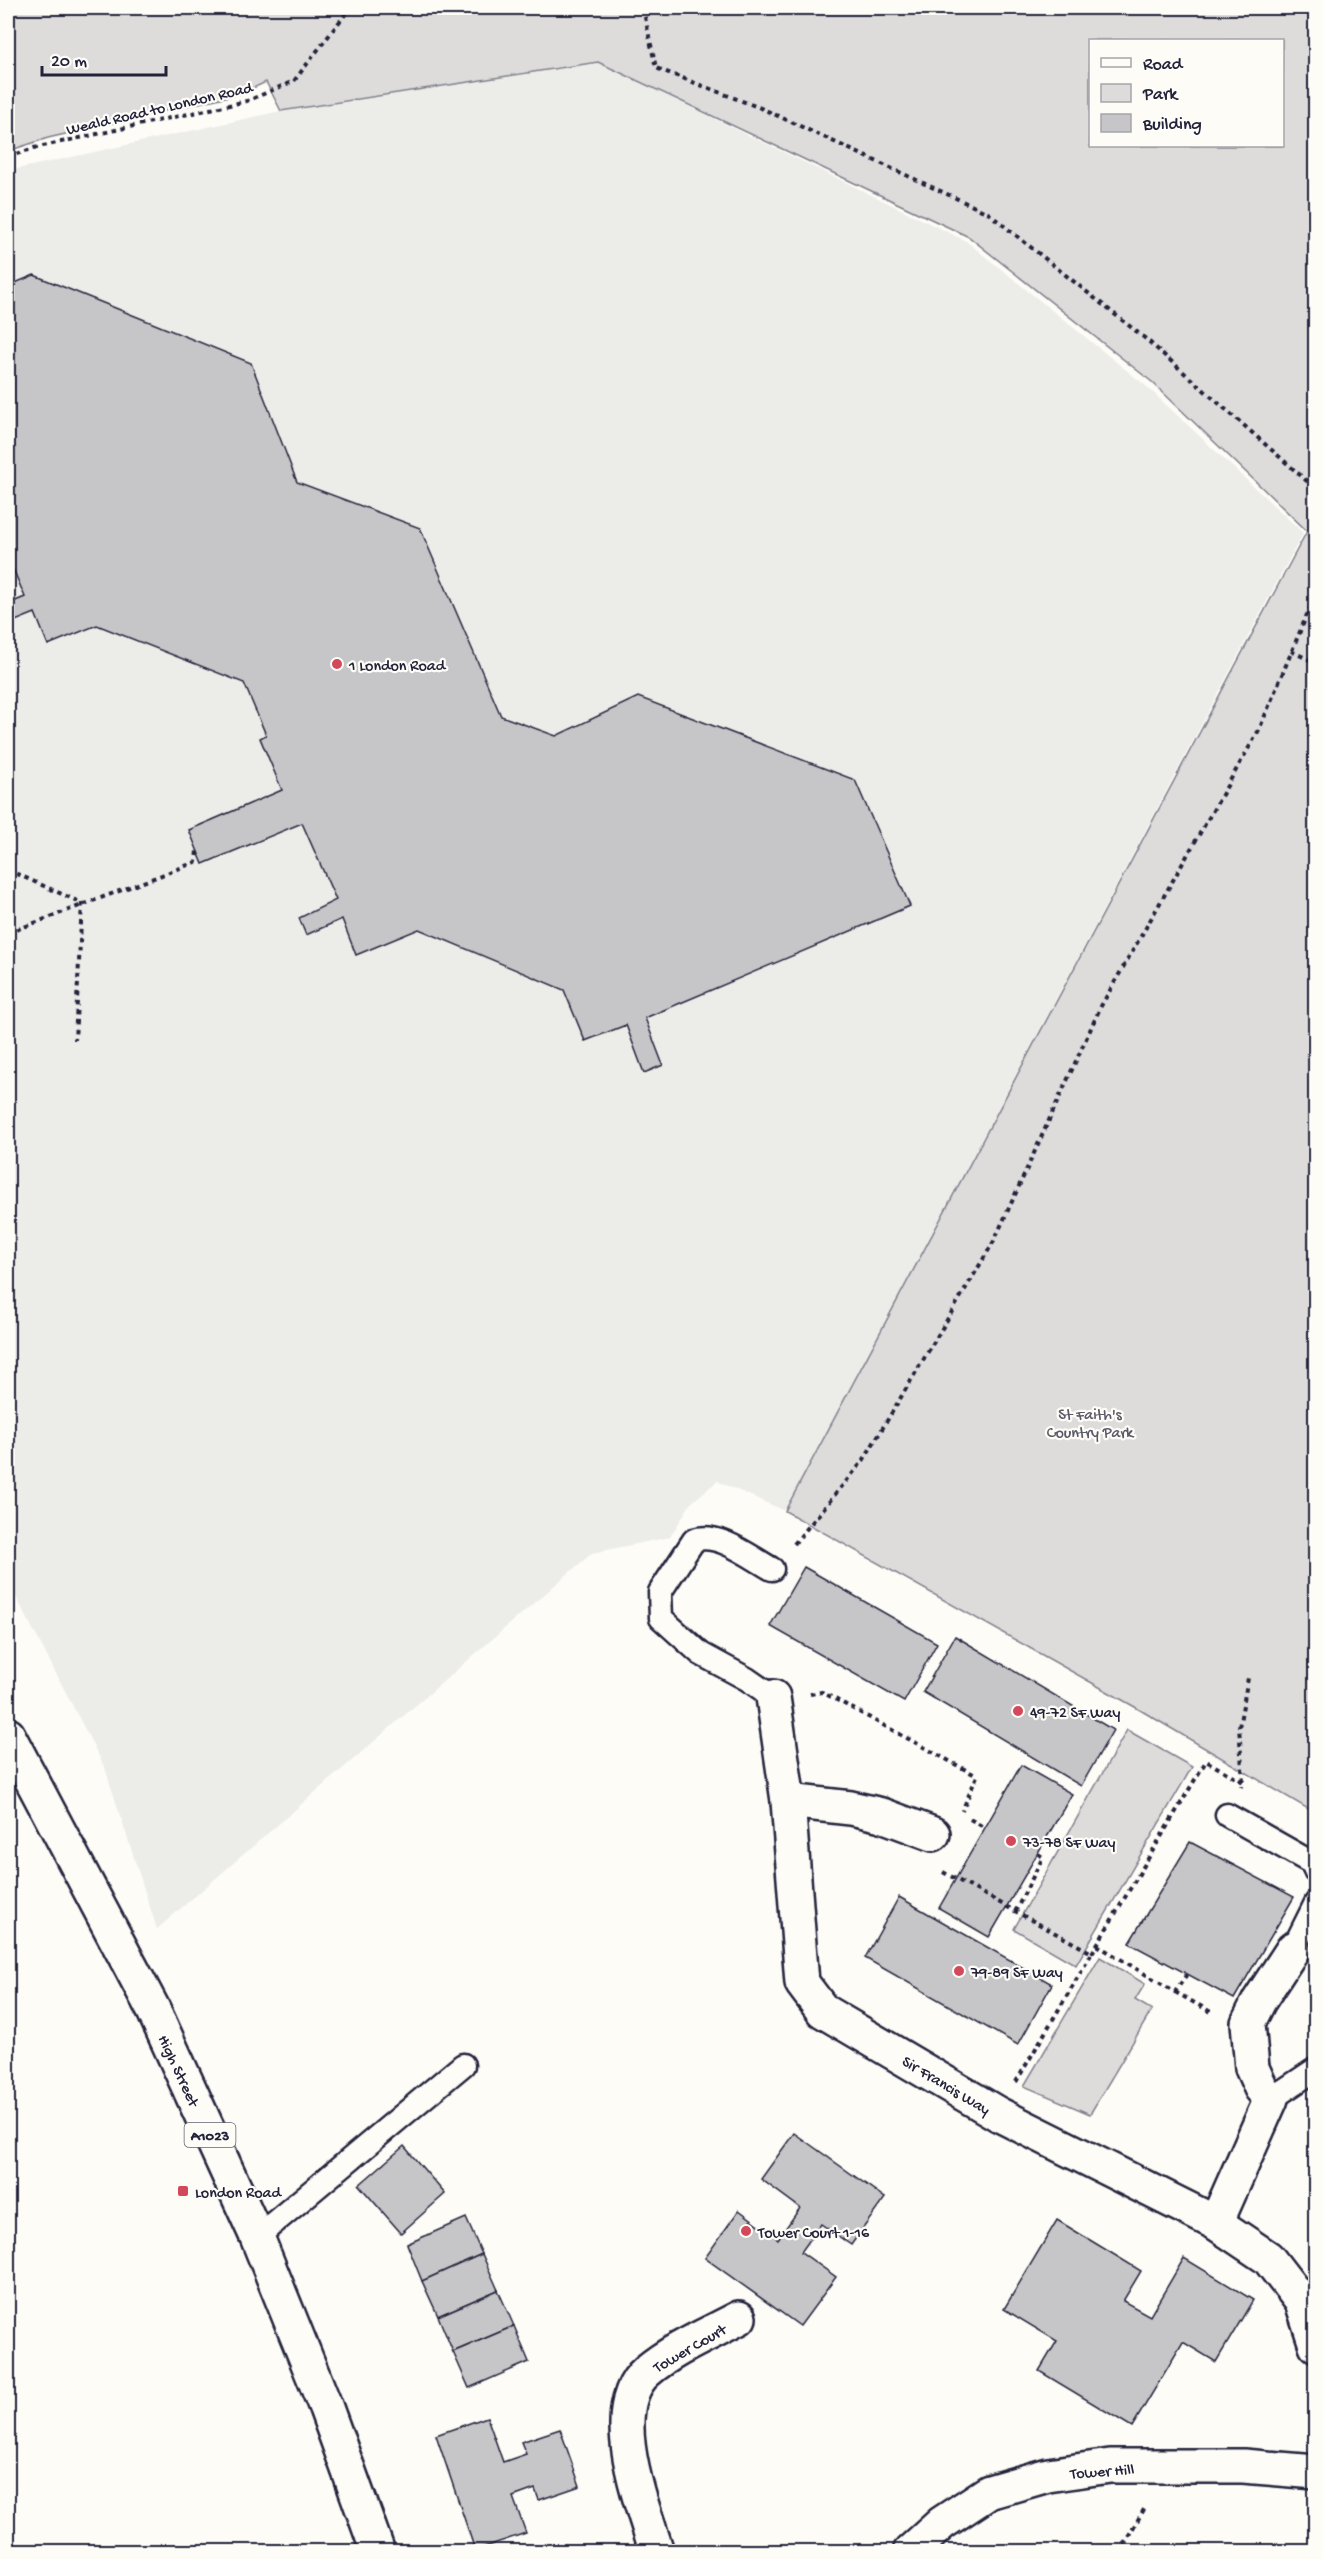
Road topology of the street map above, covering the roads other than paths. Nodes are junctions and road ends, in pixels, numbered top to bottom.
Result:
1 (772, 1569) road end
2 (773, 1697) joint
3 (8, 1735) edge
4 (788, 1801) junction
5 (1227, 1815) road end
6 (933, 1834) road end
7 (1316, 1872) edge
8 (1316, 1904) edge
9 (1293, 1949) joint
10 (463, 2065) dead end
11 (1316, 2069) edge
12 (1270, 2099) junction
13 (1216, 2223) junction
14 (257, 2237) junction
15 (739, 2318) dead end
16 (1316, 2345) edge
17 (1316, 2472) edge
18 (378, 2552) edge
19 (657, 2552) edge
20 (910, 2552) edge

1 - 2 lane
2 - 4 street, Sir Francis Way
3 - 14 street, High Street / A1023
4 - 6 street
4 - 13 street, Sir Francis Way
5 - 7 lane
8 - 9 lane
9 - 12 street
10 - 14 lane
11 - 12 lane
12 - 13 street
13 - 16 street, Sir Francis Way
14 - 18 street, High Street / A1023
15 - 19 street, Tower Court
17 - 20 street, Tower Hill

